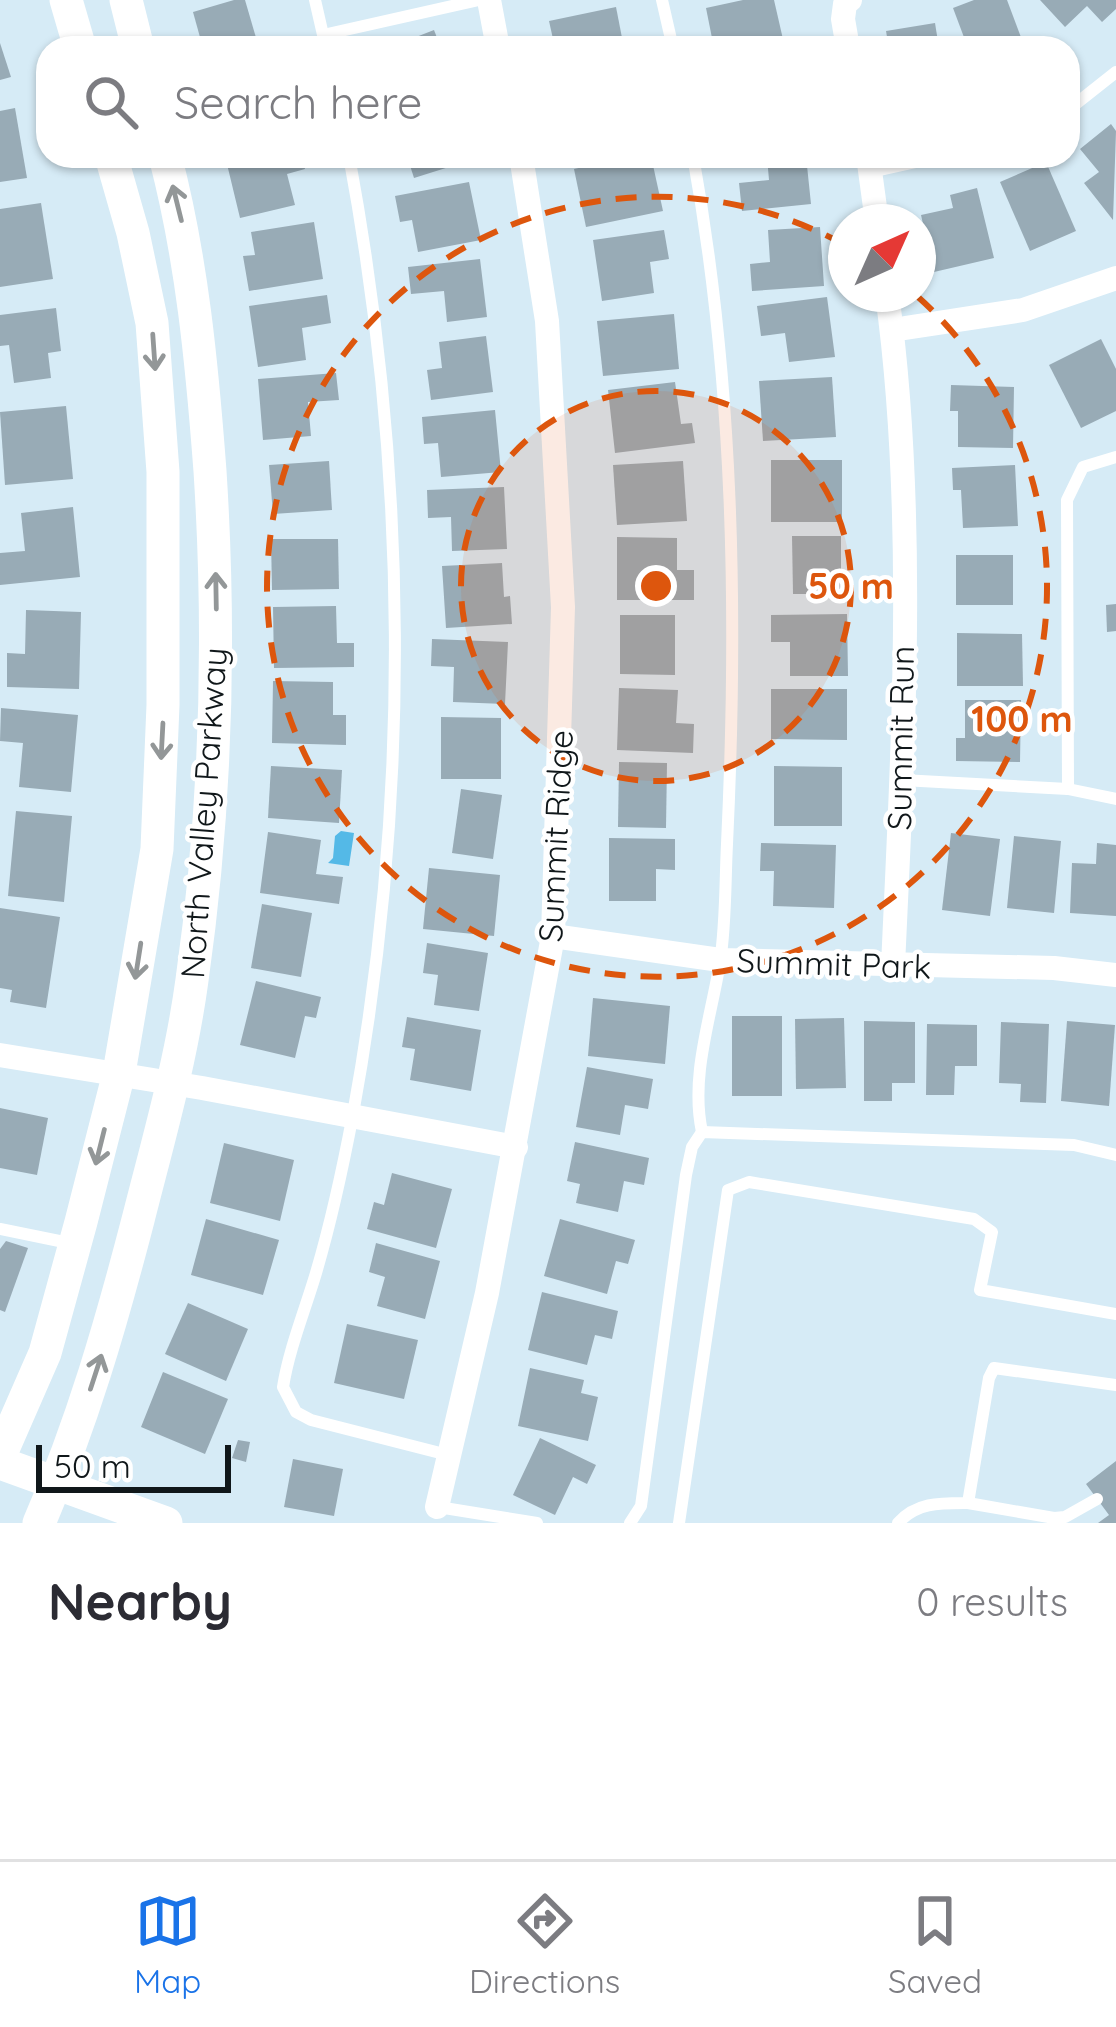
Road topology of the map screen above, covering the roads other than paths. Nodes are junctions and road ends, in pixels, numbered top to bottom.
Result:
1 (66, 0) edge
2 (126, 0) edge
3 (315, 0) edge
4 (479, 0) edge
5 (489, 0) edge
6 (662, 0) edge
7 (850, 0) edge
8 (76, 36) edge
9 (135, 36) edge
10 (324, 36) edge
11 (347, 36) edge
12 (496, 36) edge
13 (670, 36) edge
14 (846, 36) edge
15 (1116, 71) edge
16 (1080, 100) edge
17 (114, 168) edge
18 (168, 168) edge
19 (352, 168) edge
20 (522, 168) edge
21 (695, 168) edge
22 (870, 168) edge
23 (875, 204) edge
24 (1116, 278) edge
25 (890, 312) edge
26 (892, 330) junction
27 (1116, 457) edge
28 (902, 780) junction
29 (1068, 789) junction
30 (1116, 799) edge
31 (553, 936) junction
32 (720, 960) junction
33 (892, 966) junction
34 (1116, 975) edge
35 (0, 1055) edge
36 (119, 1073) junction
37 (173, 1083) junction
38 (353, 1114) junction
39 (702, 1132) junction
40 (515, 1147) junction
41 (1116, 1155) edge
42 (0, 1229) edge
43 (75, 1244) junction
44 (1116, 1314) edge
45 (1116, 1385) edge
46 (451, 1456) junction
47 (0, 1459) edge
48 (56, 1482) junction
49 (1097, 1499) dead end
50 (968, 1503) junction
51 (436, 1507) joint
52 (39, 1523) edge
53 (166, 1523) edge
54 (536, 1523) edge
55 (630, 1523) edge
56 (679, 1523) edge
57 (898, 1523) edge

1 - 8 street
2 - 9 street
3 - 10 lane
4 - 11 lane
5 - 12 street
6 - 13 lane
7 - 14 street
15 - 16 lane
17 -> 36 street, North Valley Parkway
37 -> 18 street, North Valley Parkway
19 - 38 lane
20 - 31 street, Summit Ridge
21 - 32 lane
22 - 23 street
24 - 26 street
25 - 26 street, Summit Run
26 - 28 street, Summit Run
27 - 29 lane
28 - 29 lane
28 - 33 street, Summit Run
29 - 30 lane
31 - 32 street, Summit Park
31 - 40 street, Summit Ridge
32 - 33 street, Summit Park
32 - 39 lane
33 - 34 street, Summit Park
35 - 36 street
36 - 37 street
36 -> 43 street, North Valley Parkway
37 - 38 street
48 -> 37 street, North Valley Parkway
38 - 40 street
38 - 46 lane
39 - 41 lane
39 - 55 lane
40 - 46 street, Summit Ridge
42 - 43 lane
43 - 47 street, North Valley Parkway
44 - 56 lane
45 - 50 lane
46 - 51 street, Summit Ridge
47 - 48 street
48 - 52 street, North Valley Parkway
48 - 53 street
49 - 50 lane
50 - 57 lane
51 - 54 lane

